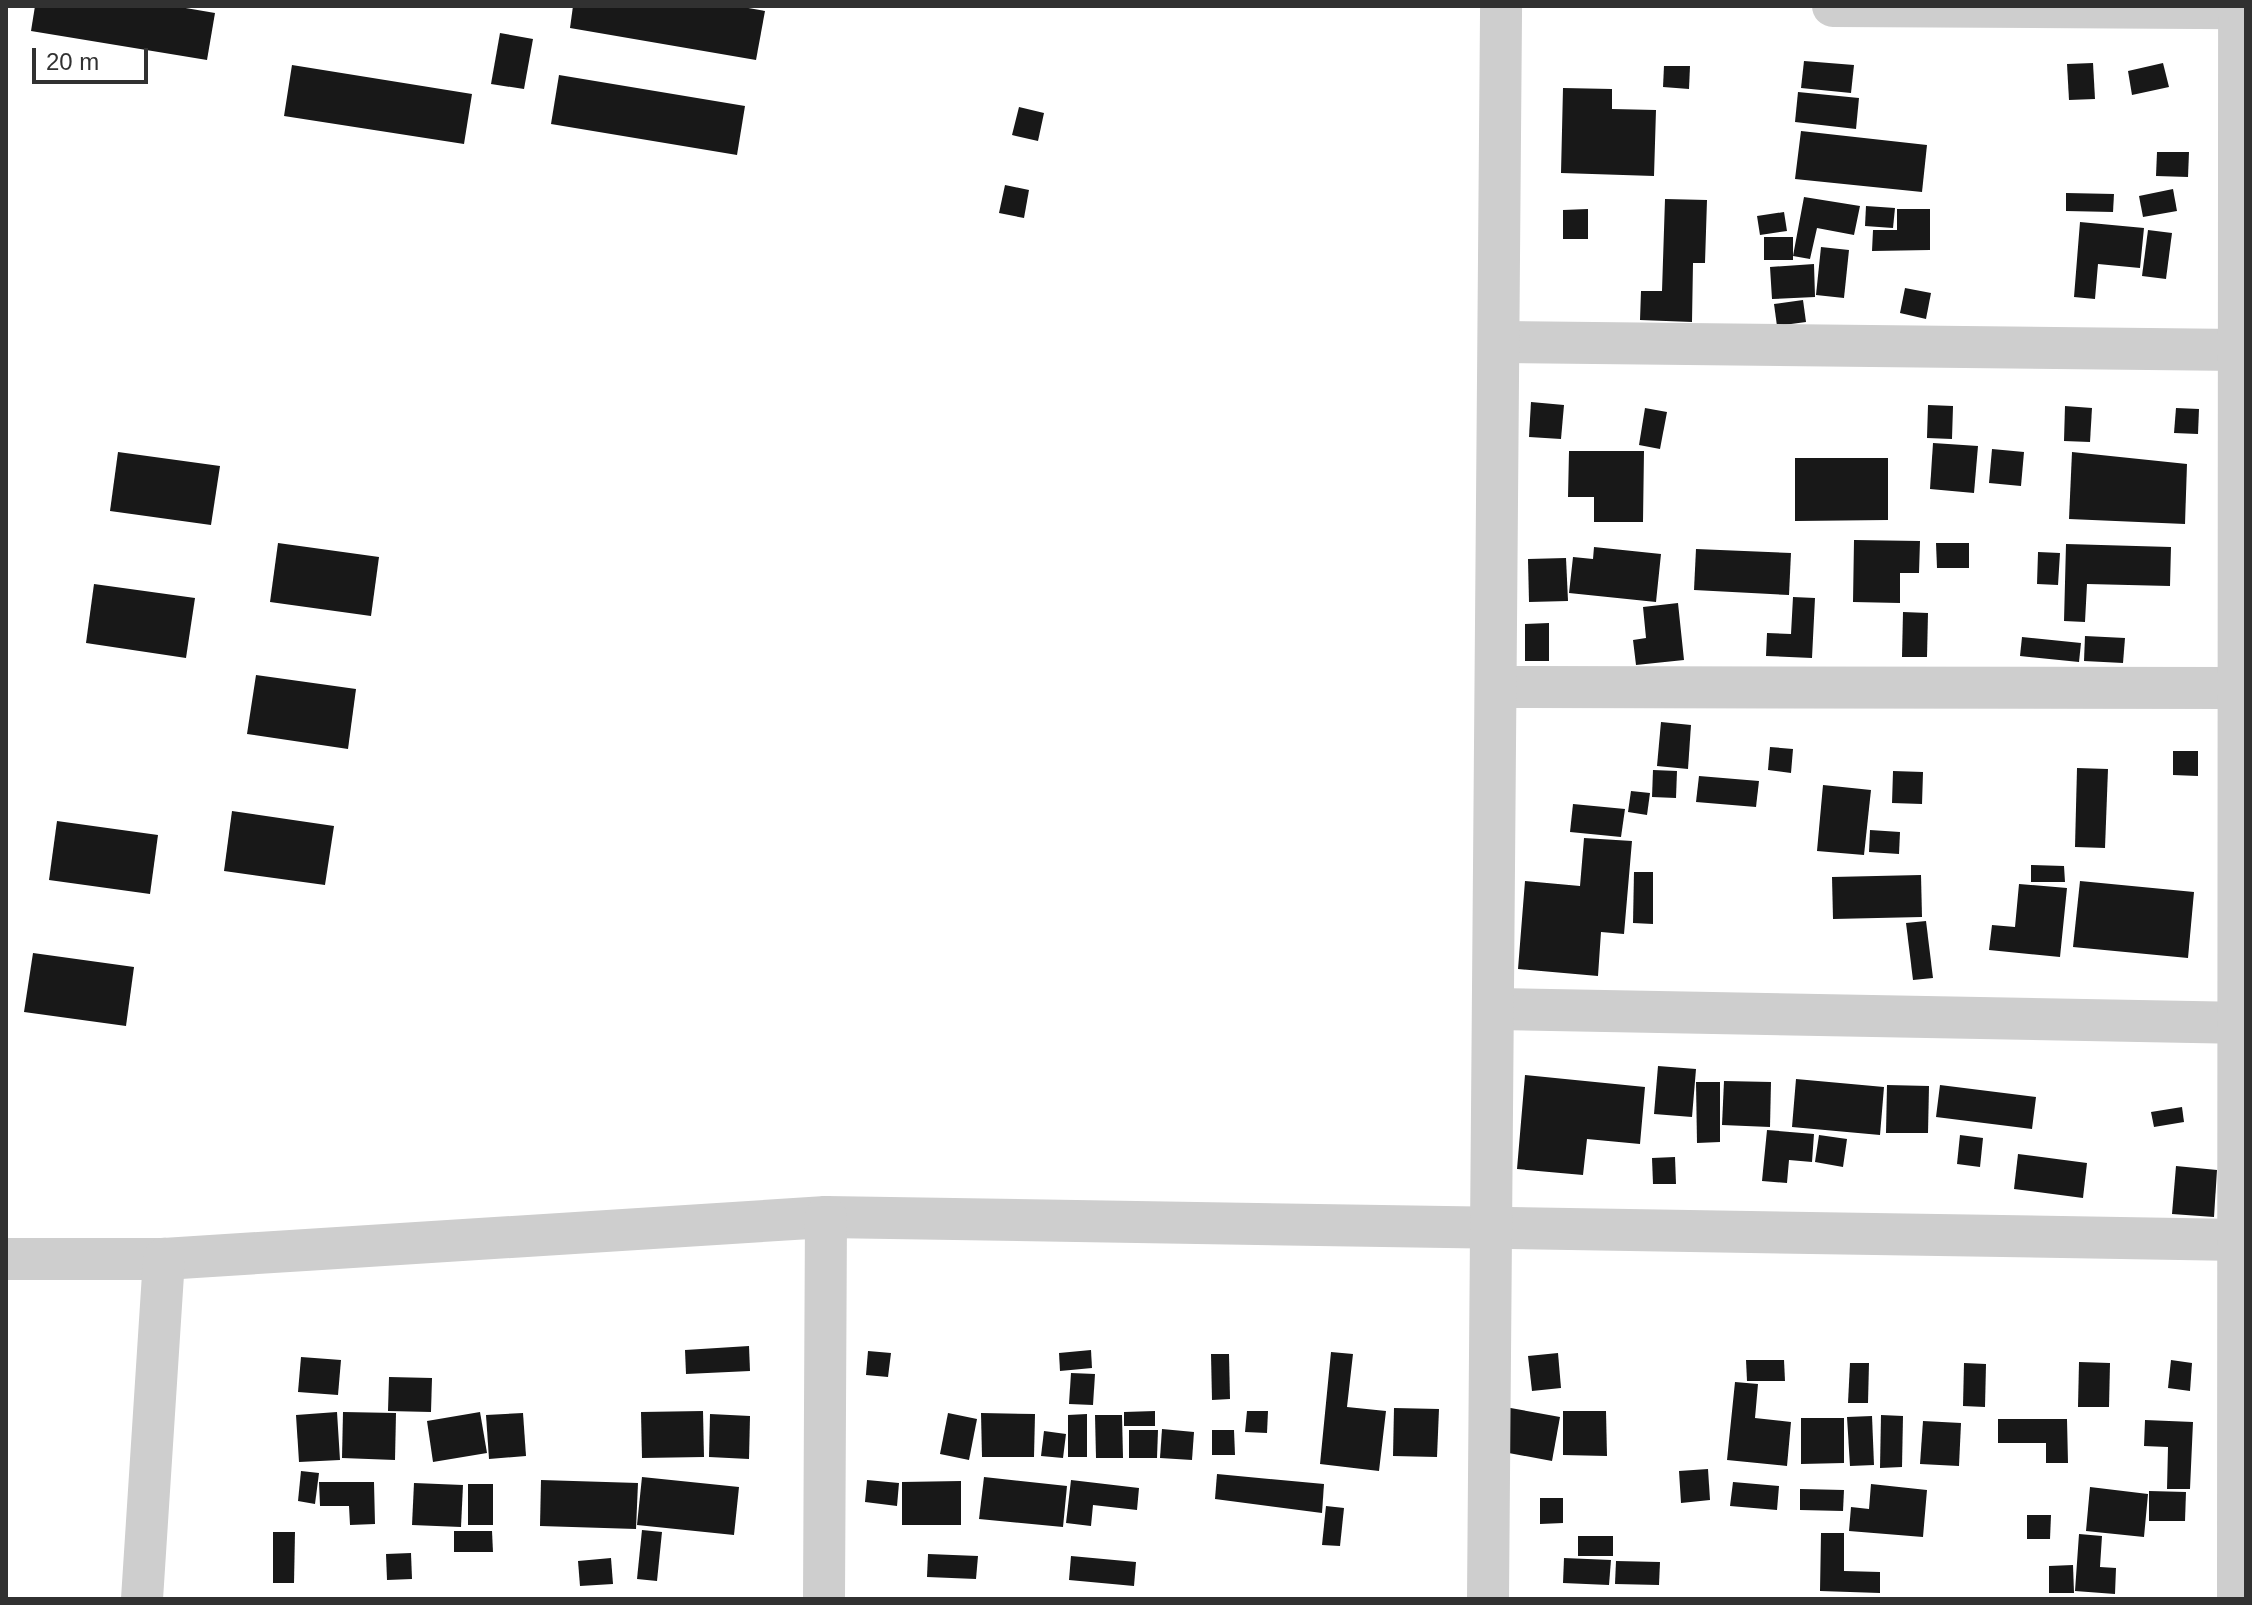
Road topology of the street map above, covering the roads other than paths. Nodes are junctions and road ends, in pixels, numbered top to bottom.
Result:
1 (1501, 6) edge
2 (1833, 6) edge
3 (2239, 7) edge
4 (2243, 165) edge
5 (1499, 342) junction
6 (2241, 350) junction
7 (2243, 455) edge
8 (1496, 687) junction
9 (2241, 688) junction
10 (2243, 746) edge
11 (1493, 1009) junction
12 (2243, 1023) edge
13 (826, 1217) junction
14 (1492, 1228) junction
15 (2239, 1240) junction
16 (6, 1259) edge
17 (164, 1259) junction
18 (2243, 1331) edge
19 (142, 1599) edge
20 (824, 1599) edge
21 (1488, 1599) edge
22 (2238, 1599) edge

1 - 5 street
2 - 3 street
3 - 4 street
4 - 6 street
5 - 6 street
5 - 8 street
6 - 7 street
7 - 9 street
8 - 9 street
8 - 11 street
9 - 10 street
10 - 12 street
11 - 12 street
11 - 14 street
12 - 15 street
13 - 14 street
13 - 17 street
13 - 20 street
14 - 15 street
14 - 21 street
15 - 18 street
16 - 17 street
17 - 19 street
18 - 22 street

